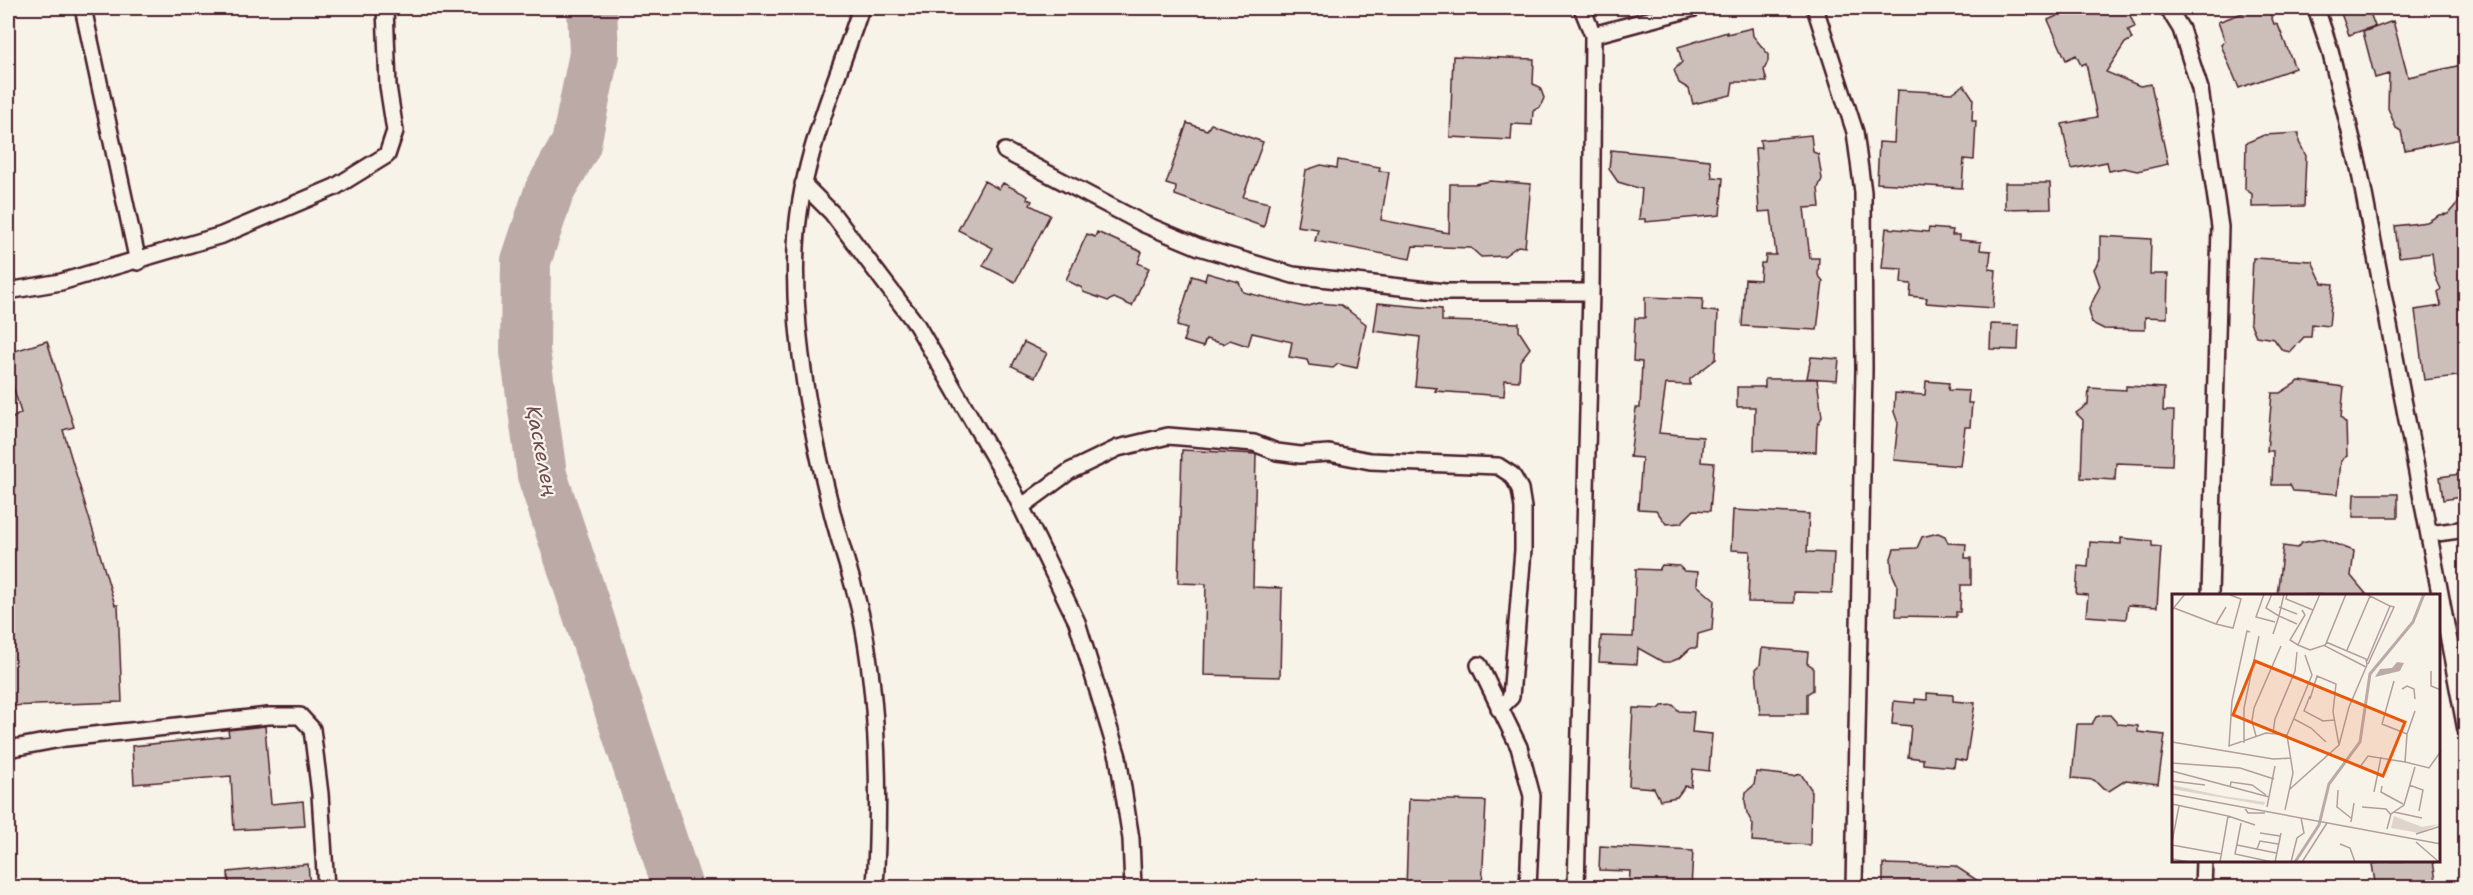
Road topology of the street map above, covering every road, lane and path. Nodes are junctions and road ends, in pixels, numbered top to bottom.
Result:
1 (83, 8) edge
2 (386, 8) edge
3 (861, 8) edge
4 (1582, 8) edge
5 (1694, 8) edge
6 (1815, 8) edge
7 (2168, 8) edge
8 (2316, 8) edge
9 (1593, 35) junction
10 (1005, 151) dead end
11 (803, 184) junction
12 (138, 262) junction
13 (8, 291) edge
14 (1591, 292) junction
15 (1021, 507) junction
16 (2466, 529) edge
17 (2430, 534) junction
18 (2210, 594) edge
19 (1479, 665) dead end
20 (1499, 710) junction
21 (2466, 730) edge
22 (8, 749) edge
23 (2204, 862) edge
24 (326, 888) edge
25 (875, 888) edge
26 (1133, 888) edge
27 (1528, 888) edge
28 (1576, 888) edge
29 (1854, 888) edge
30 (2204, 888) edge

1 - 12 lane
2 - 12 lane
3 - 11 lane
4 - 9 lane
5 - 9 lane
6 - 29 lane
7 - 18 lane
8 - 17 lane
9 - 14 lane
10 - 14 lane
11 - 15 lane
11 - 25 lane
12 - 13 lane
14 - 28 lane
15 - 20 lane
15 - 26 lane
16 - 17 lane
17 - 21 lane
19 - 20 lane
20 - 27 lane
22 - 24 lane
23 - 30 lane

